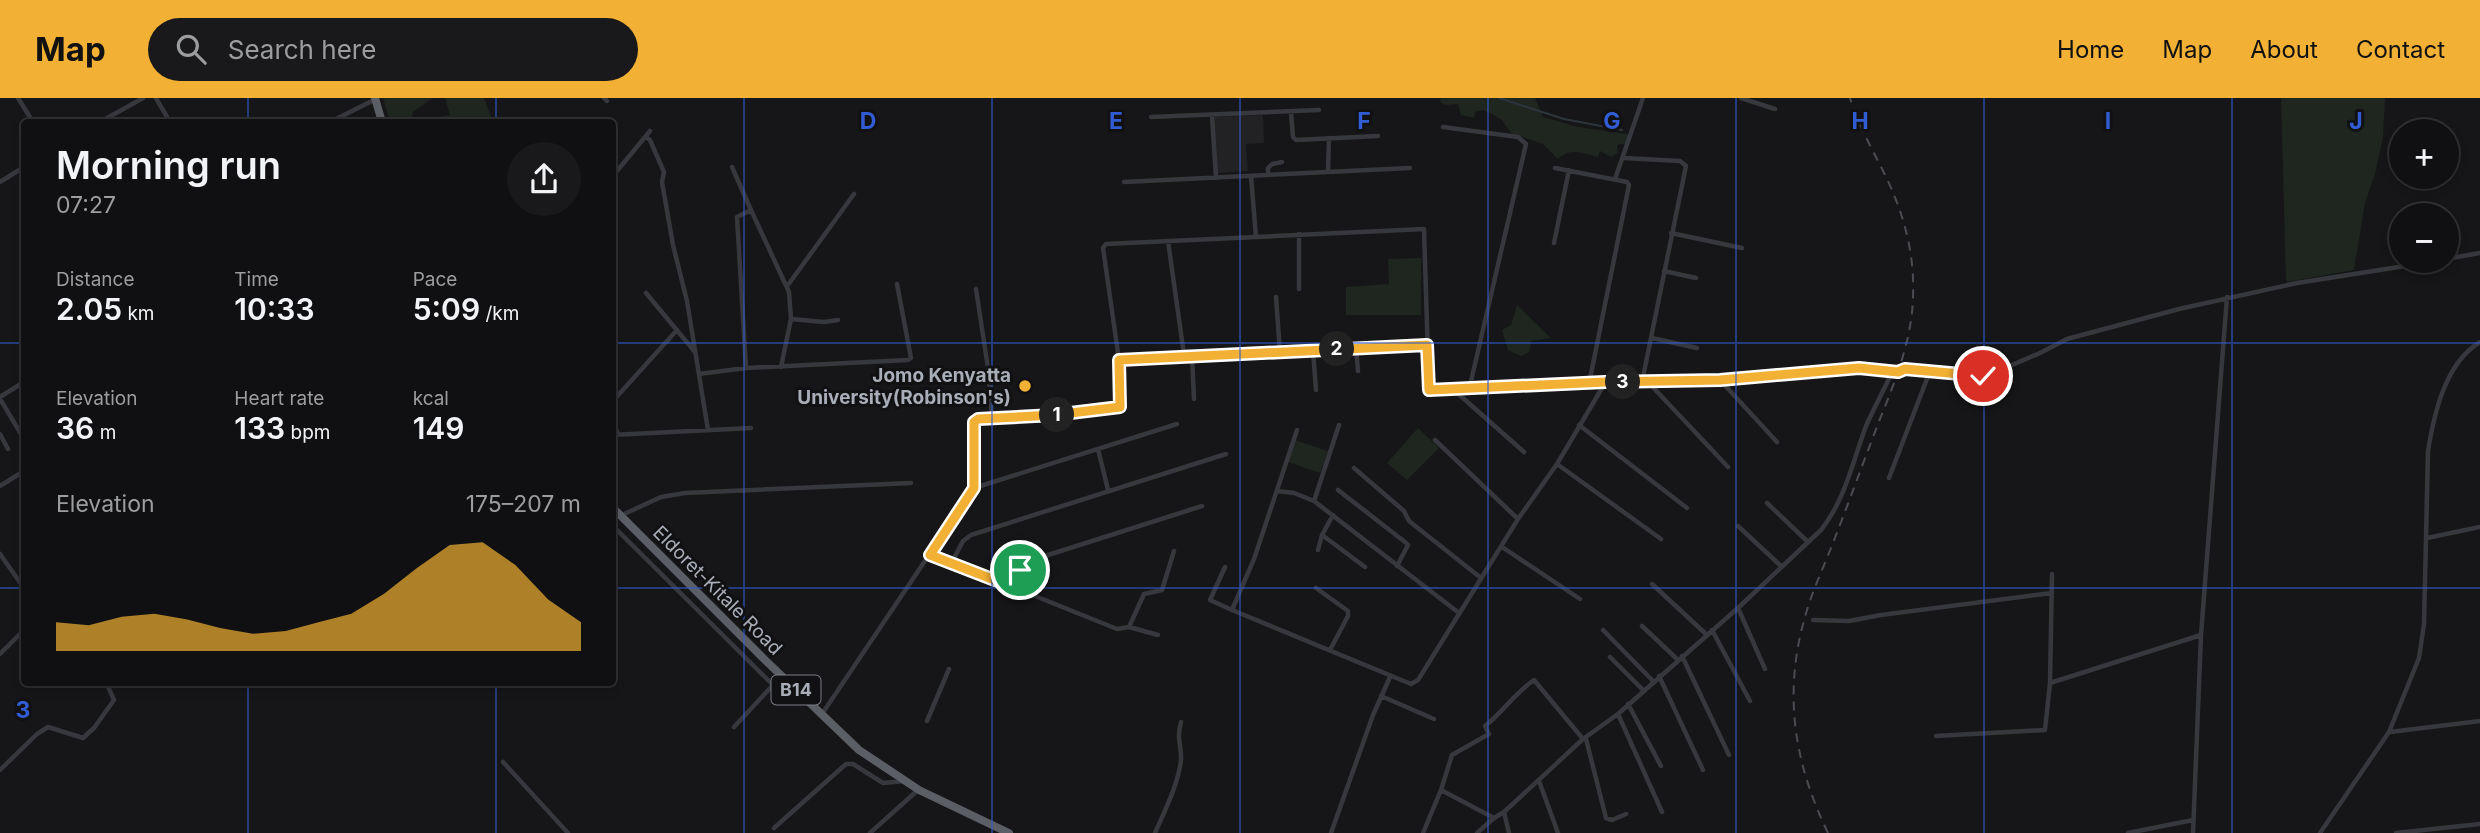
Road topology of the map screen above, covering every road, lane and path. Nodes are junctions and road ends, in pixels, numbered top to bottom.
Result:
1 (18, 98) edge
2 (144, 98) edge
3 (156, 98) edge
4 (1643, 98) edge
5 (1741, 98) edge
6 (375, 99) edge
7 (1761, 101) edge
8 (1775, 109) dead end
9 (1319, 110) dead end
10 (1291, 112) junction
11 (1212, 115) junction
12 (1151, 117) dead end
13 (31, 119) edge
14 (106, 119) edge
15 (168, 119) edge
16 (336, 119) edge
17 (381, 119) edge
18 (1443, 127) dead end
19 (650, 131) dead end
20 (1378, 136) dead end
21 (646, 137) junction
22 (1329, 138) junction
23 (1624, 158) junction
24 (1282, 162) dead end
25 (732, 167) dead end
26 (1410, 167) dead end
27 (1555, 167) dead end
28 (21, 169) edge
29 (1569, 170) junction
30 (1328, 171) junction
31 (616, 172) edge
32 (1268, 175) junction
33 (1251, 176) junction
34 (1216, 178) junction
35 (1615, 179) junction
36 (0, 182) edge
37 (1124, 182) dead end
38 (854, 194) dead end
39 (751, 210) junction
40 (1671, 233) junction
41 (1299, 234) junction
42 (1256, 237) junction
43 (1168, 241) junction
44 (1554, 243) dead end
45 (1742, 248) dead end
46 (2480, 253) edge
47 (2459, 257) edge
48 (2389, 269) edge
49 (1664, 271) junction
50 (1696, 278) dead end
51 (897, 284) dead end
52 (788, 286) junction
53 (975, 289) dead end
54 (1299, 289) dead end
55 (646, 293) dead end
56 (1276, 297) dead end
57 (2227, 297) junction
58 (791, 319) junction
59 (838, 320) dead end
60 (677, 330) junction
61 (1652, 338) junction
62 (2480, 342) edge
63 (1427, 345) junction
64 (1356, 348) junction
65 (1697, 348) dead end
66 (1313, 351) junction
67 (1280, 352) junction
68 (696, 353) junction
69 (1184, 355) junction
70 (1192, 355) junction
71 (1119, 360) junction
72 (781, 367) junction
73 (746, 368) junction
74 (1358, 371) dead end
75 (1930, 371) junction
76 (1892, 372) junction
77 (699, 374) junction
78 (1720, 380) junction
79 (1605, 382) junction
80 (1645, 382) junction
81 (21, 384) edge
82 (1589, 384) junction
83 (1316, 390) dead end
84 (1454, 390) junction
85 (1469, 390) junction
86 (0, 398) edge
87 (616, 398) edge
88 (1194, 400) dead end
89 (992, 418) junction
90 (1177, 424) dead end
91 (1339, 425) dead end
92 (1579, 425) junction
93 (751, 428) dead end
94 (708, 430) junction
95 (1297, 430) dead end
96 (0, 434) edge
97 (21, 434) edge
98 (616, 434) edge
99 (1435, 440) dead end
100 (1777, 442) dead end
101 (8, 449) dead end
102 (1098, 449) junction
103 (1524, 452) dead end
104 (1226, 454) dead end
105 (1557, 464) junction
106 (1728, 467) dead end
107 (1354, 468) dead end
108 (21, 473) edge
109 (1889, 478) dead end
110 (911, 482) dead end
111 (0, 486) edge
112 (974, 488) junction
113 (1108, 490) junction
114 (1338, 490) dead end
115 (1277, 491) junction
116 (1314, 501) junction
117 (1767, 503) dead end
118 (1202, 506) dead end
119 (1687, 508) dead end
120 (616, 511) edge
121 (621, 515) junction
122 (1333, 515) junction
123 (1518, 519) junction
124 (1738, 526) dead end
125 (2480, 527) edge
126 (616, 529) edge
127 (1322, 535) junction
128 (2427, 538) junction
129 (1661, 539) dead end
130 (1808, 542) junction
131 (1502, 547) junction
132 (1318, 550) dead end
133 (1174, 551) dead end
134 (0, 554) edge
135 (930, 555) junction
136 (952, 562) junction
137 (1397, 566) junction
138 (1781, 566) junction
139 (1225, 567) dead end
140 (1365, 567) dead end
141 (2052, 574) dead end
142 (1481, 578) junction
143 (1652, 583) dead end
144 (21, 584) edge
145 (1005, 584) junction
146 (1316, 588) dead end
147 (2052, 593) junction
148 (1580, 599) dead end
149 (1738, 608) junction
150 (1232, 610) junction
151 (1459, 613) junction
152 (1813, 620) dead end
153 (1642, 626) dead end
154 (1129, 627) junction
155 (1603, 630) dead end
156 (1712, 630) junction
157 (21, 633) edge
158 (1158, 635) dead end
159 (1707, 635) junction
160 (2201, 635) junction
161 (1329, 650) junction
162 (0, 654) edge
163 (1610, 657) dead end
164 (1680, 657) junction
165 (1765, 668) dead end
166 (948, 670) dead end
167 (1659, 676) junction
168 (1390, 677) junction
169 (1653, 681) junction
170 (2050, 683) junction
171 (108, 686) edge
172 (1643, 690) junction
173 (1381, 696) junction
174 (1749, 701) dead end
175 (1628, 704) junction
176 (1618, 713) junction
177 (822, 715) junction
178 (1434, 719) dead end
179 (927, 721) dead end
180 (2480, 721) edge
181 (1181, 722) dead end
182 (734, 727) dead end
183 (2389, 732) junction
184 (1936, 736) dead end
185 (1584, 739) junction
186 (1729, 755) dead end
187 (503, 762) dead end
188 (1661, 766) dead end
189 (0, 770) edge
190 (1703, 770) dead end
191 (906, 781) junction
192 (1539, 781) junction
193 (919, 790) junction
194 (1441, 790) junction
195 (1504, 812) junction
196 (1662, 812) dead end
197 (1626, 814) dead end
198 (1494, 818) junction
199 (2193, 820) junction
200 (2480, 824) edge
201 (774, 828) dead end
202 (568, 833) edge
203 (870, 833) edge
204 (1009, 833) edge
205 (1155, 833) edge
206 (1332, 833) edge
207 (1423, 833) edge
208 (1477, 833) edge
209 (1509, 833) edge
210 (1558, 833) edge
211 (2128, 833) edge
212 (2193, 833) edge
213 (2320, 833) edge
214 (2396, 833) edge

1 - 13 street
2 - 14 street
3 - 15 street
4 - 23 street
5 - 7 street
6 - 16 street
6 - 17 highway
7 - 8 street
9 - 10 street
10 - 11 street
10 - 22 street
11 - 12 street
11 - 34 street
18 - 85 street
19 - 21 street
20 - 22 street
21 - 31 street
21 - 68 street
22 - 30 street
23 - 35 street
23 - 40 street
24 - 32 street
25 - 39 street
26 - 30 street
27 - 29 street
28 - 36 street
29 - 35 street
29 - 44 street
30 - 32 street
32 - 33 street
33 - 34 street
33 - 42 street
34 - 37 street
35 - 82 street
38 - 52 street
39 - 52 street
39 - 73 street
40 - 45 street
40 - 49 street
41 - 42 street
41 - 54 street
41 - 63 street
42 - 43 street
43 - 69 street
43 - 71 street
46 - 47 street
48 - 57 street
49 - 50 street
49 - 61 street
51 - 72 street
52 - 58 street
53 - 89 street
55 - 60 street
56 - 67 street
57 - 75 street
57 - 160 street
58 - 59 street
58 - 72 street
60 - 68 street
60 - 87 street
61 - 65 street
61 - 80 street
62 - 128 street
63 - 64 street
63 - 84 street
64 - 66 street
64 - 74 street
66 - 67 street
66 - 83 street
67 - 70 street
68 - 77 street
69 - 70 street
69 - 71 street
70 - 88 street
71 - 89 street
72 - 73 street
73 - 77 street
75 - 76 street
75 - 109 street
76 - 78 street
76 - 130 street
77 - 94 street
78 - 80 street
78 - 100 street
79 - 80 street
79 - 82 street
79 - 92 street
80 - 106 street
81 - 86 street
82 - 85 street
84 - 85 street
84 - 103 street
86 - 97 street
89 - 112 street
90 - 102 street
91 - 116 street
92 - 105 street
92 - 119 street
93 - 94 street
94 - 98 street
95 - 115 street
96 - 101 street
99 - 123 street
102 - 112 street
102 - 113 street
104 - 113 street
105 - 123 street
105 - 129 street
107 - 142 street
108 - 111 street
110 - 121 street
112 - 135 street
113 - 136 street
114 - 137 street
115 - 116 street
115 - 150 street
116 - 122 street
117 - 130 street
118 - 145 street
120 - 121 highway, Eldoret-Kitale Road / B14
121 - 177 highway, Eldoret-Kitale Road / B14
122 - 127 street
122 - 137 street
123 - 131 street
124 - 138 street
125 - 128 street
126 - 182 street
127 - 132 street
127 - 140 street
128 - 183 street
130 - 138 street
131 - 142 street
131 - 148 street
133 - 154 street
134 - 144 street
135 - 136 street
135 - 177 street
136 - 145 street
137 - 151 street
138 - 149 street
139 - 150 street
141 - 147 street
142 - 151 street
143 - 159 street
145 - 154 street
146 - 161 street
147 - 152 street
147 - 170 street
149 - 156 street
149 - 165 street
150 - 161 street
151 - 168 street
153 - 164 street
154 - 158 street
155 - 169 street
156 - 159 street
156 - 174 street
157 - 162 street
159 - 164 street
160 - 170 street
160 - 199 street
161 - 168 street
163 - 172 street
164 - 167 street
164 - 186 street
166 - 179 street
167 - 169 street
167 - 190 street
168 - 173 street
169 - 172 street
170 - 184 street
171 - 189 street
172 - 175 street
173 - 178 street
173 - 206 street
175 - 176 street
175 - 188 street
176 - 185 street
176 - 196 street
177 - 191 highway, Eldoret-Kitale Road / B14
180 - 183 street
181 - 205 street
183 - 213 street
185 - 192 street
185 - 194 street
185 - 197 street
187 - 202 street
191 - 193 highway, Eldoret-Kitale Road / B14
191 - 201 street
192 - 195 street
192 - 210 street
193 - 203 street
193 - 204 highway, Eldoret-Kitale Road / B14
194 - 198 street
194 - 207 street
195 - 198 street
195 - 209 street
198 - 208 street
199 - 211 street
199 - 212 street
200 - 214 street

